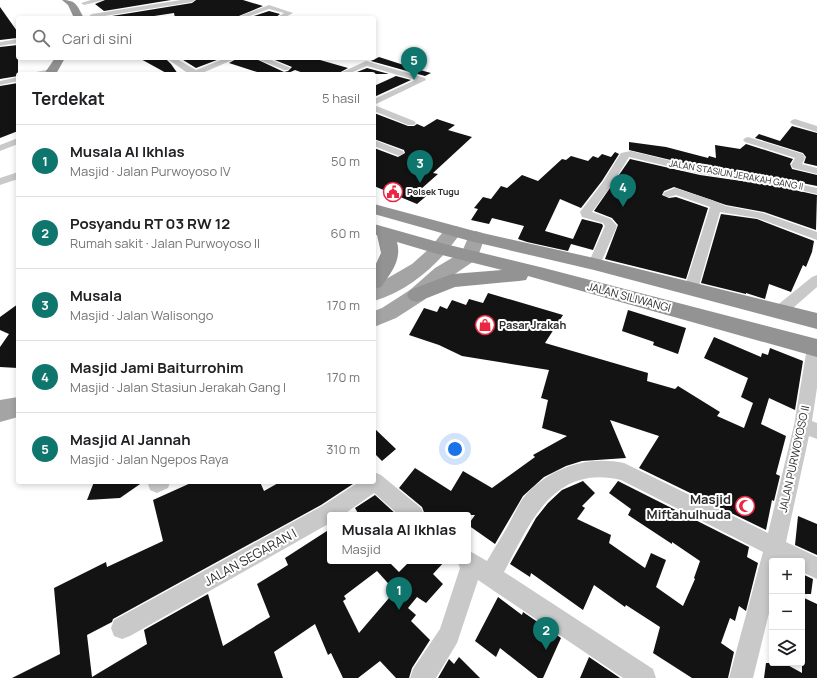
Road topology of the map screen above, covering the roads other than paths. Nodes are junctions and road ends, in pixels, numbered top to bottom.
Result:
1 (66, 0) edge
2 (101, 0) edge
3 (134, 0) edge
4 (189, 1) edge
5 (82, 2) edge
6 (142, 9) junction
7 (148, 14) dead end
8 (78, 16) edge
9 (91, 16) edge
10 (98, 16) edge
11 (243, 16) edge
12 (285, 16) edge
13 (16, 41) edge
14 (0, 44) edge
15 (59, 60) edge
16 (173, 60) edge
17 (228, 60) edge
18 (265, 60) edge
19 (288, 68) dead end
20 (51, 72) edge
21 (191, 72) edge
22 (199, 72) edge
23 (346, 72) edge
24 (16, 79) edge
25 (0, 83) edge
26 (376, 101) edge
27 (376, 109) edge
28 (795, 122) dead end
29 (411, 123) dead end
30 (817, 129) edge
31 (748, 140) dead end
32 (16, 142) edge
33 (376, 144) edge
34 (0, 148) edge
35 (399, 153) dead end
36 (817, 171) edge
37 (12, 174) edge
38 (0, 182) edge
39 (817, 191) edge
40 (669, 194) dead end
41 (716, 207) junction
42 (376, 209) edge
43 (379, 230) edge
44 (453, 231) junction
45 (817, 236) edge
46 (473, 246) junction
47 (441, 249) junction
48 (594, 264) junction
49 (544, 274) junction
50 (376, 279) edge
51 (817, 280) edge
52 (691, 289) junction
53 (376, 293) edge
54 (418, 295) junction
55 (780, 311) junction
56 (376, 318) edge
57 (817, 322) edge
58 (816, 348) edge
59 (16, 394) edge
60 (0, 397) edge
61 (16, 407) edge
62 (0, 411) edge
63 (810, 428) edge
64 (376, 482) edge
65 (371, 484) edge
66 (330, 512) edge
67 (411, 512) edge
68 (327, 514) edge
69 (775, 547) junction
70 (471, 563) edge
71 (469, 564) edge
72 (817, 568) edge
73 (490, 576) junction
74 (122, 628) dead end
75 (422, 678) edge
76 (644, 678) edge
77 (741, 678) edge

1 - 8 highway
2 - 5 street
3 - 6 street
4 - 6 street
5 - 9 highway
6 - 7 street
6 - 10 street
11 - 12 street
13 - 14 street
15 - 20 highway
16 - 21 street
17 - 22 street
18 - 19 street
23 - 26 street
24 - 25 street
27 - 29 street
28 - 30 street
31 - 36 street
32 - 34 street
33 - 35 street
37 - 38 street
39 - 48 street, JALAN STASIUN JERAKAH GANG II
40 - 41 street
41 - 45 street
41 - 52 street
42 - 44 highway, JALAN SILIWANGI
43 - 47 highway, JALAN SILIWANGI
43 - 50 highway
44 - 46 highway, JALAN SILIWANGI
44 - 47 main road
46 - 47 highway, JALAN SILIWANGI
46 - 48 highway, JALAN SILIWANGI
46 - 49 highway, JALAN SILIWANGI
46 - 54 main road
47 - 53 main road
48 - 52 highway, JALAN SILIWANGI
49 - 54 highway
49 - 58 highway, JALAN SILIWANGI
51 - 55 street
52 - 55 highway, JALAN SILIWANGI
54 - 56 main road
55 - 57 highway, JALAN SILIWANGI
58 - 63 street, JALAN PURWOYOSO II
59 - 60 main road
61 - 62 main road
63 - 69 street, JALAN PURWOYOSO II
64 - 67 street, JALAN SEGARAN I
65 - 66 street, JALAN SEGARAN I
68 - 74 street, JALAN SEGARAN I
69 - 72 street
69 - 73 street
69 - 77 street, JALAN PURWOYOSO II
70 - 73 street
71 - 75 street
73 - 76 street

